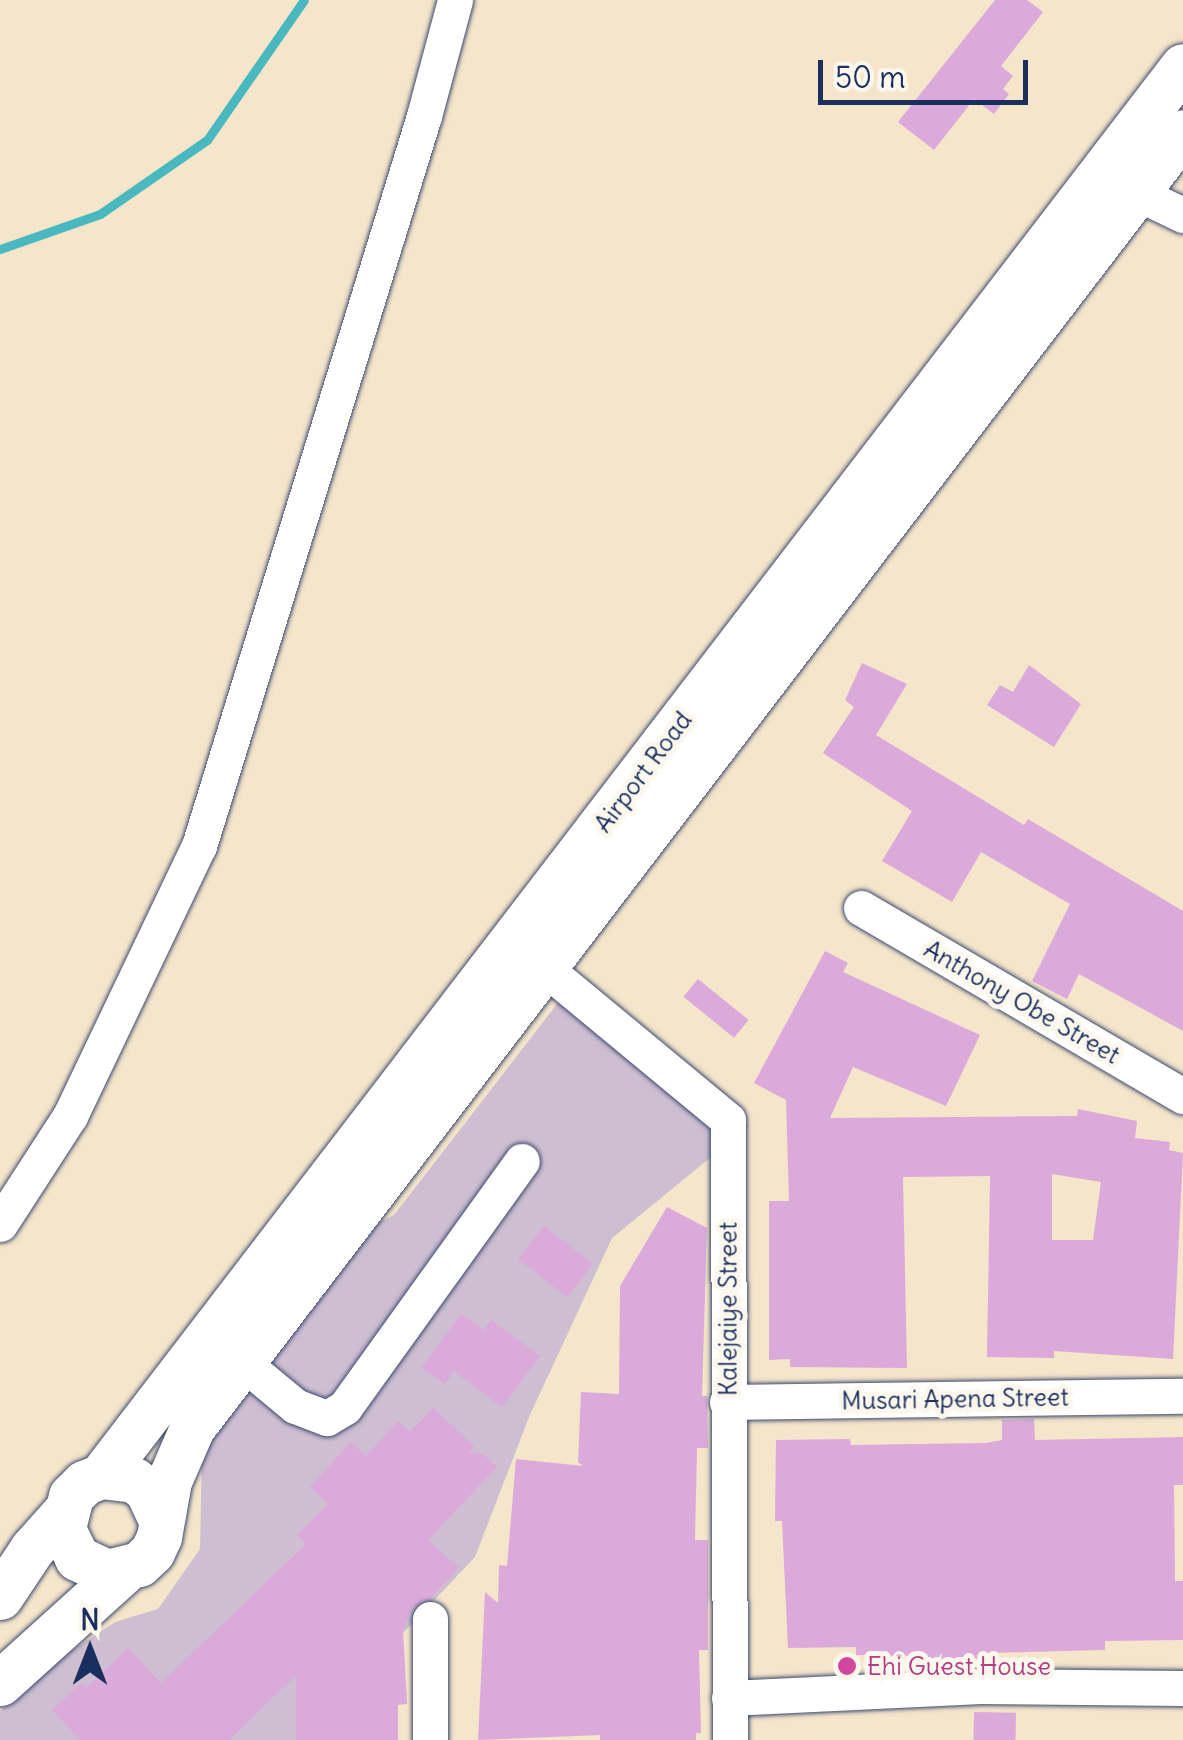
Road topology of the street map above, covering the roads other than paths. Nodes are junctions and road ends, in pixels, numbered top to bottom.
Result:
1 (455, 0) edge
2 (1183, 66) edge
3 (1183, 132) edge
4 (1137, 193) junction
5 (1183, 215) edge
6 (861, 908) dead end
7 (542, 966) junction
8 (1183, 1096) edge
9 (522, 1161) dead end
10 (0, 1224) edge
11 (242, 1362) junction
12 (1183, 1396) edge
13 (728, 1402) junction
14 (101, 1476) junction
15 (64, 1513) junction
16 (161, 1520) junction
17 (124, 1571) junction
18 (0, 1597) edge
19 (430, 1619) dead end
20 (0, 1683) edge
21 (1183, 1688) edge
22 (729, 1698) junction
23 (430, 1740) edge
24 (730, 1740) edge

1 - 10 street
2 - 14 main road, Airport Road
3 - 4 main road, Airport Road
4 - 5 street
4 - 7 main road, Airport Road
6 - 8 street, Anthony Obe Street
7 - 11 main road, Airport Road
7 - 13 street, Kalejaiye Street
9 - 11 street
11 - 16 main road, Airport Road
12 - 13 street, Musari Apena Street
13 - 22 street, Kalejaiye Street
14 - 15 main road
14 - 16 main road
15 - 17 main road
15 - 18 main road
16 - 17 main road
17 - 20 main road
19 - 23 street
21 - 22 street
22 - 24 street, Kalejaiye Street

